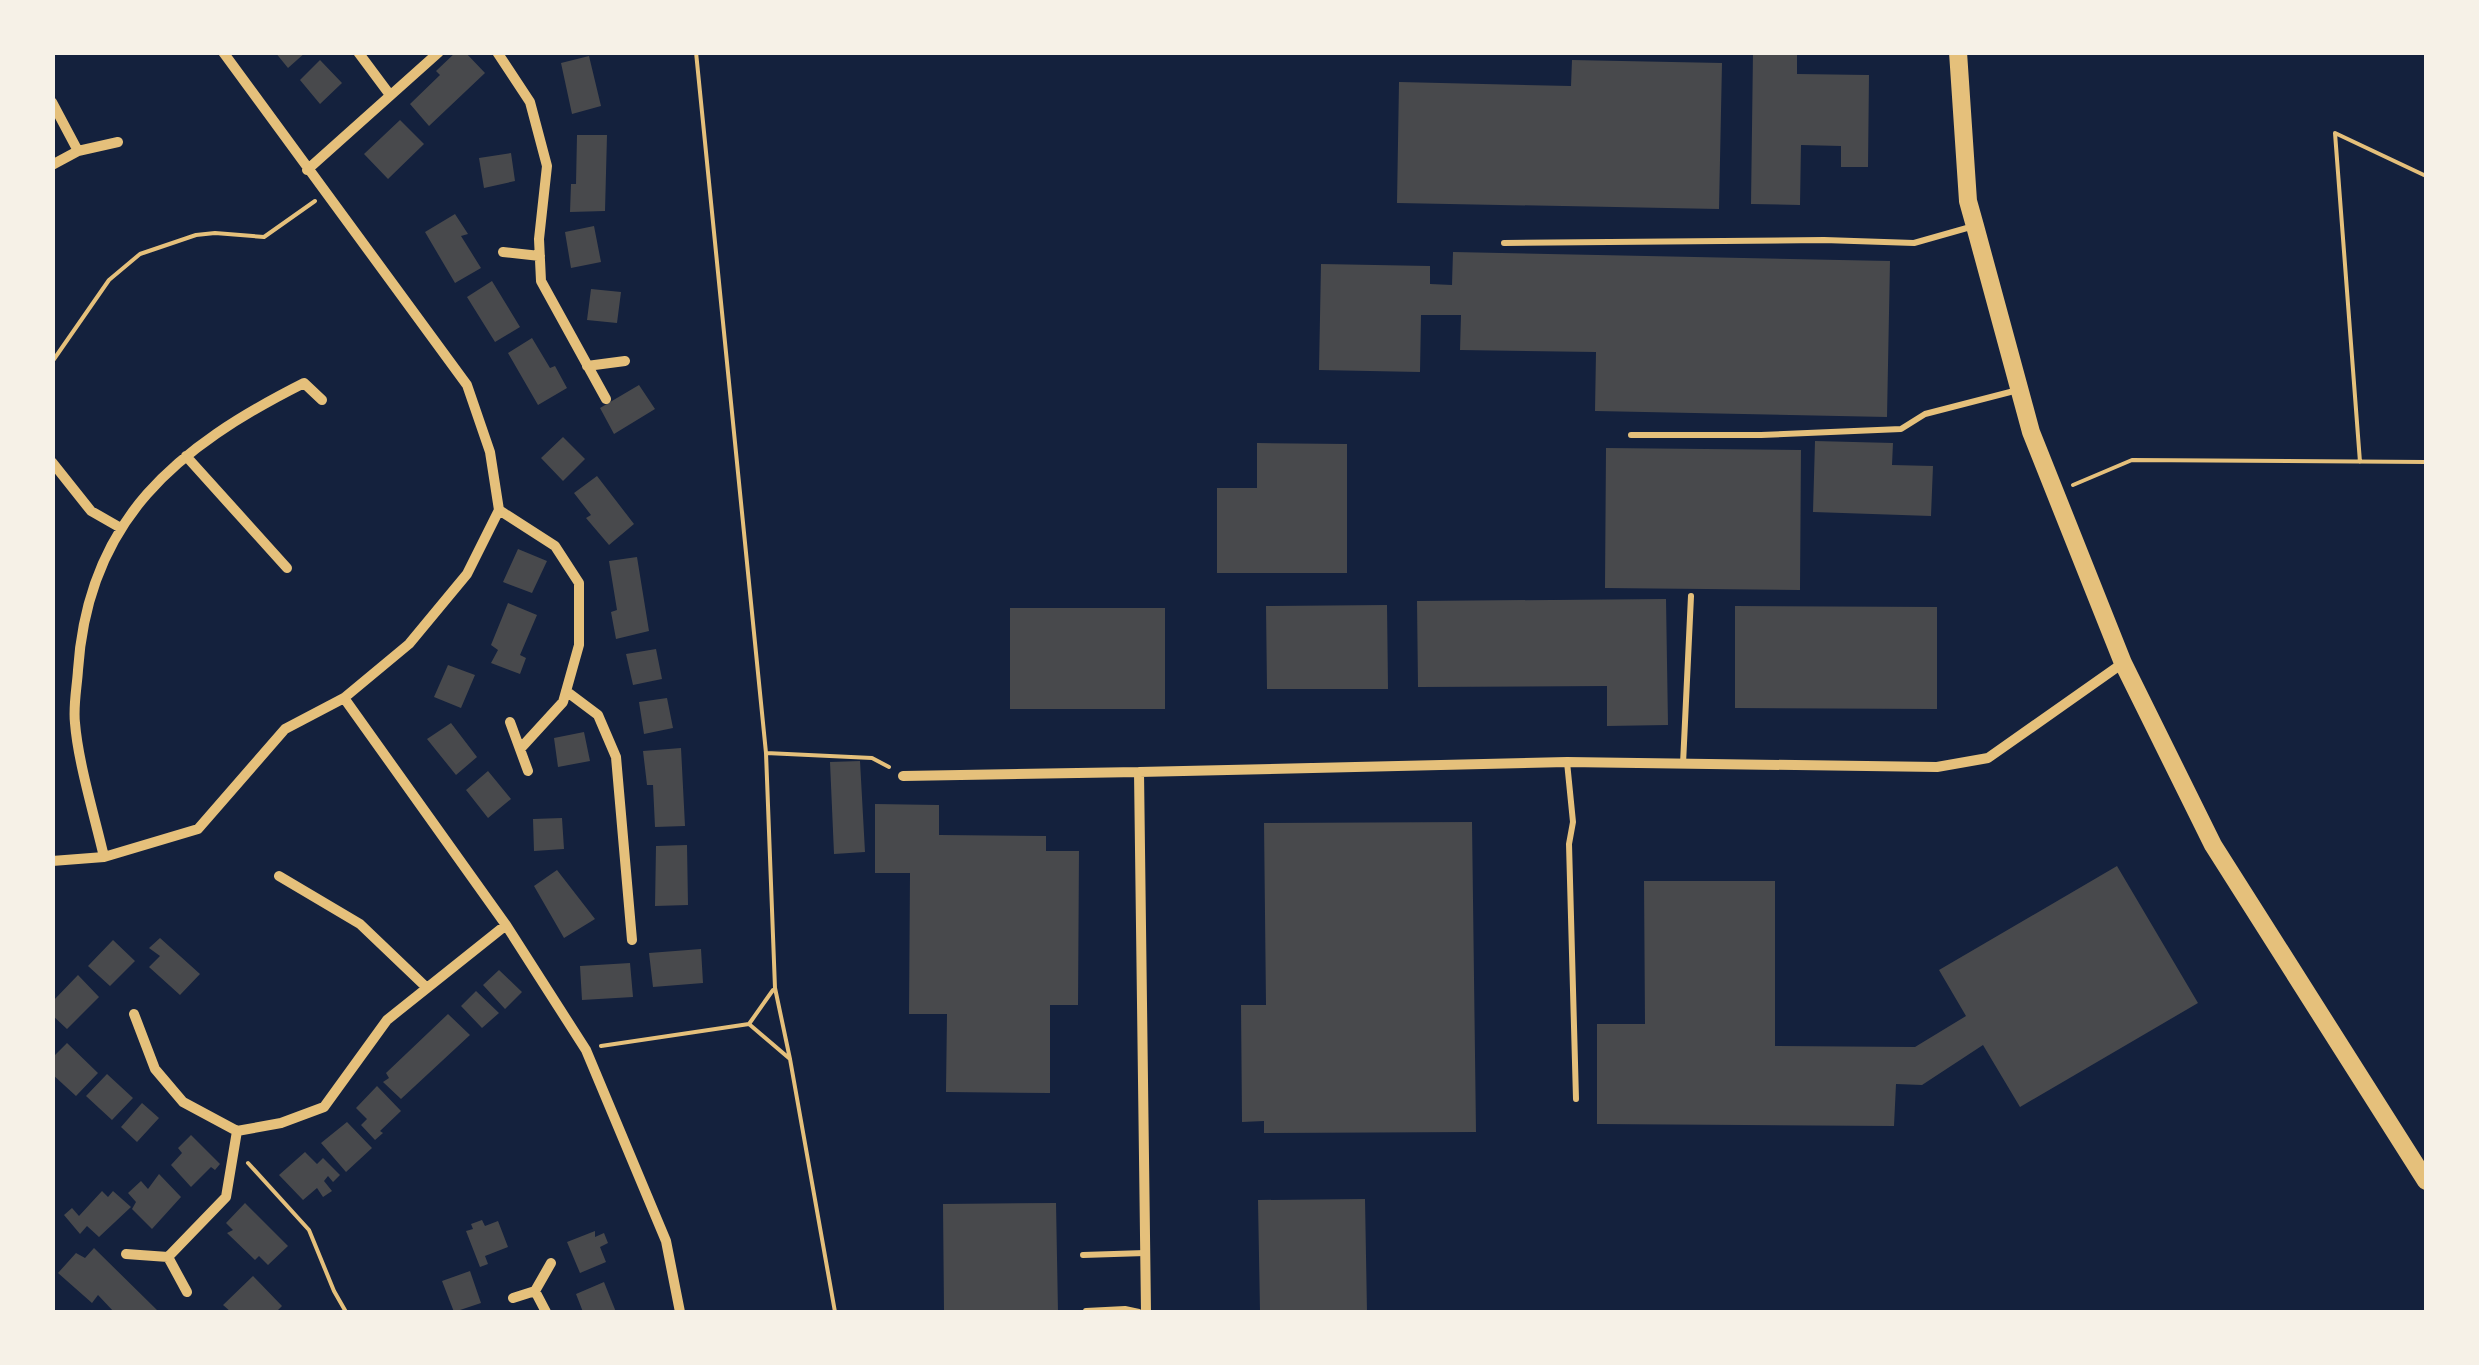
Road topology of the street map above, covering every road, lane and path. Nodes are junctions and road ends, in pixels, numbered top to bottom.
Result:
1 (222, 52) edge
2 (358, 52) edge
3 (439, 52) edge
4 (497, 52) edge
5 (696, 52) edge
6 (1958, 52) edge
7 (390, 95) junction
8 (52, 102) edge
9 (118, 142) dead end
10 (78, 151) junction
11 (52, 165) edge
12 (307, 170) junction
13 (2426, 176) edge
14 (325, 194) junction
15 (1975, 226) junction
16 (1504, 243) dead end
17 (503, 252) dead end
18 (540, 256) junction
19 (624, 361) dead end
20 (52, 362) edge
21 (587, 366) junction
22 (2019, 389) junction
23 (606, 399) dead end
24 (322, 400) dead end
25 (1631, 436) dead end
26 (186, 456) junction
27 (52, 462) edge
28 (2360, 462) junction
29 (2426, 462) edge
30 (2055, 492) junction
31 (499, 510) junction
32 (120, 526) junction
33 (287, 568) dead end
34 (1690, 596) dead end
35 (2123, 663) junction
36 (566, 691) junction
37 (344, 698) junction
38 (510, 722) dead end
39 (520, 748) junction
40 (766, 753) junction
41 (1567, 762) junction
42 (1683, 764) junction
43 (528, 771) dead end
44 (1139, 772) junction
45 (903, 776) joint
46 (104, 857) junction
47 (52, 861) edge
48 (279, 876) dead end
49 (506, 925) junction
50 (632, 940) dead end
51 (426, 988) junction
52 (774, 988) junction
53 (134, 1014) dead end
54 (749, 1024) junction
55 (586, 1050) junction
56 (790, 1059) junction
57 (1576, 1098) dead end
58 (237, 1131) junction
59 (234, 1149) junction
60 (2426, 1181) edge
61 (1146, 1253) junction
62 (126, 1254) dead end
63 (1084, 1255) dead end
64 (168, 1257) junction
65 (552, 1263) dead end
66 (535, 1291) junction
67 (187, 1292) dead end
68 (513, 1298) dead end
69 (1086, 1311) edge
70 (346, 1312) edge
71 (546, 1312) edge
72 (680, 1312) edge
73 (835, 1312) edge
74 (1139, 1312) edge
75 (1146, 1312) edge

1 - 12 street
2 - 7 street
3 - 7 street
4 - 18 street
5 - 40 path
6 - 15 main road
7 - 12 street
8 - 10 street
9 - 10 street
10 - 11 street
12 - 14 street
13 - 28 path
14 - 20 path
14 - 31 street
15 - 16 lane
15 - 22 main road
17 - 18 street
18 - 21 street
19 - 21 street
21 - 23 street
22 - 25 lane
22 - 30 main road
24 - 26 street
26 - 32 street
26 - 33 street
27 - 32 street
28 - 29 path
28 - 30 path
30 - 35 main road
31 - 36 street
31 - 37 street
32 - 46 street
34 - 42 lane
35 - 42 street
35 - 60 main road
36 - 39 street
36 - 50 street
37 - 46 street
37 - 49 street
38 - 39 street
39 - 43 street
40 - 45 path
40 - 52 path
41 - 42 street
41 - 44 street
41 - 57 lane
44 - 45 street
44 - 61 street
46 - 47 street
48 - 51 street
49 - 51 street
49 - 55 street
51 - 58 street
52 - 54 path
52 - 56 path
53 - 58 street
54 - 55 path
54 - 56 path
55 - 72 street
56 - 73 path
58 - 59 street
59 - 64 street
59 - 70 path
61 - 63 lane
61 - 75 street
62 - 64 street
64 - 67 street
65 - 66 street
66 - 68 street
66 - 71 street
69 - 74 lane

